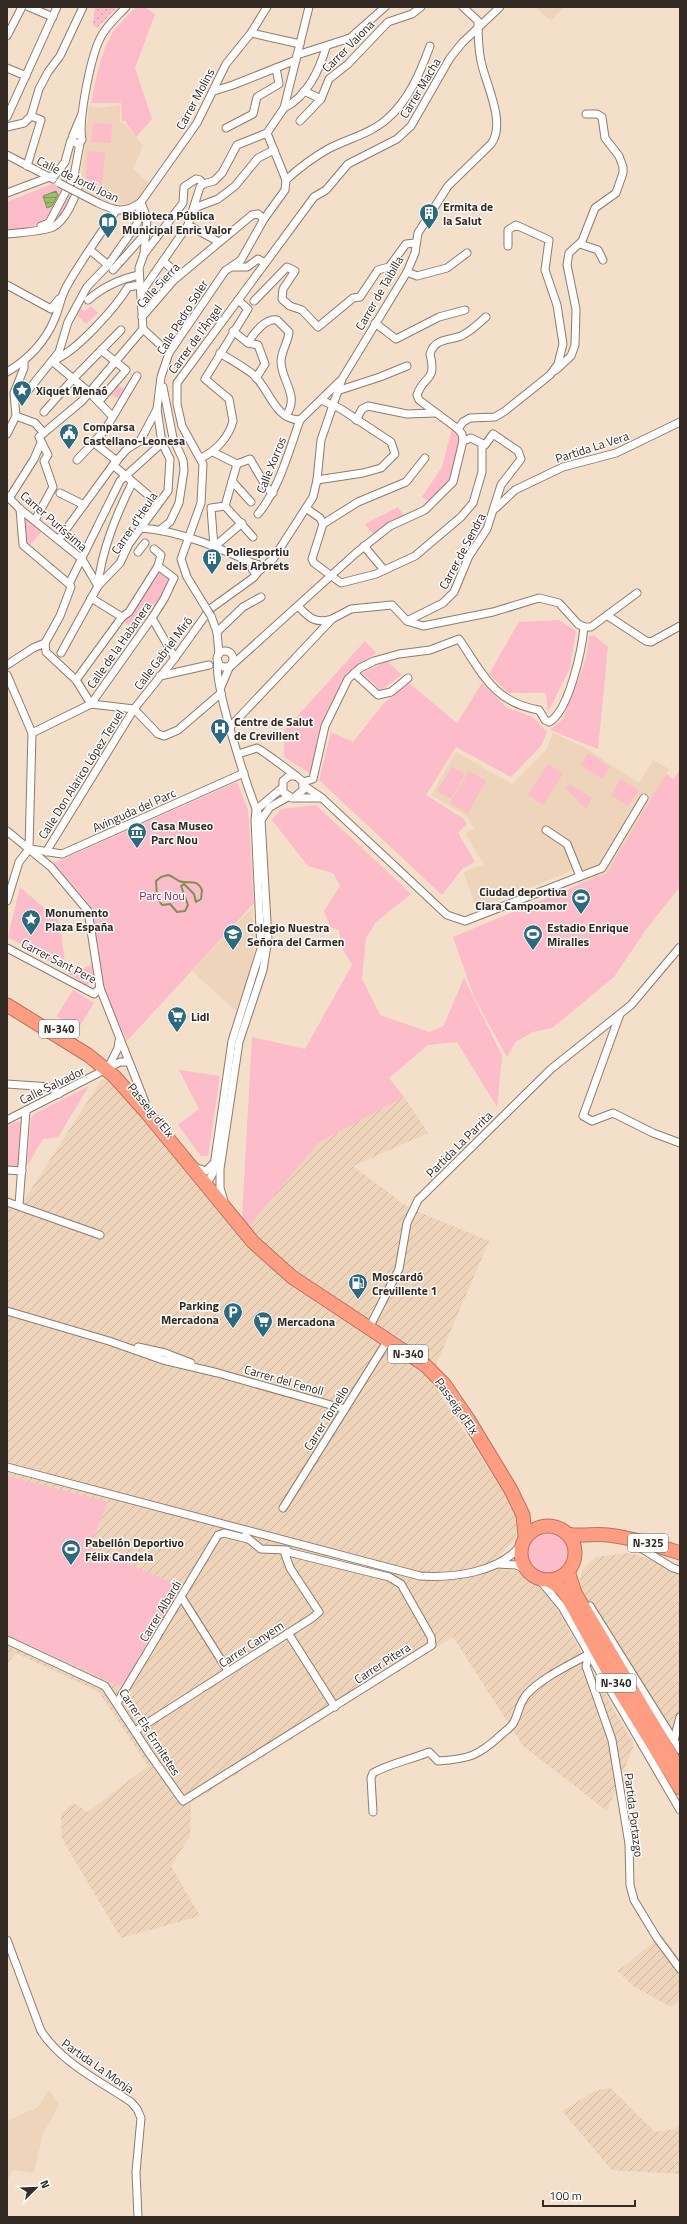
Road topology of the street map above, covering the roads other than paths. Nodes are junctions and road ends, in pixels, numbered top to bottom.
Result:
1 (22, 7) edge
2 (29, 7) edge
3 (58, 7) edge
4 (83, 7) edge
5 (126, 7) edge
6 (267, 7) edge
7 (309, 7) edge
8 (385, 7) edge
9 (421, 7) edge
10 (463, 7) edge
11 (500, 7) edge
12 (53, 17) junction
13 (478, 27) junction
14 (252, 33) junction
15 (7, 36) edge
16 (300, 44) junction
17 (326, 46) junction
18 (430, 46) dead end
19 (297, 57) junction
20 (7, 68) edge
21 (276, 68) junction
22 (222, 74) junction
23 (26, 76) junction
24 (233, 85) junction
25 (214, 91) junction
26 (304, 91) junction
27 (321, 99) junction
28 (284, 108) junction
29 (84, 110) junction
30 (586, 114) dead end
31 (31, 116) junction
32 (7, 117) edge
33 (300, 121) dead end
34 (7, 127) edge
35 (226, 128) dead end
36 (267, 133) junction
37 (72, 138) junction
38 (80, 139) junction
39 (274, 150) junction
40 (7, 155) edge
41 (348, 164) joint
42 (27, 166) junction
43 (74, 176) junction
44 (50, 178) junction
45 (286, 180) junction
46 (203, 184) junction
47 (7, 193) edge
48 (141, 202) junction
49 (194, 208) junction
50 (116, 212) junction
51 (264, 219) junction
52 (188, 225) junction
53 (31, 231) junction
54 (146, 233) junction
55 (7, 234) edge
56 (219, 242) junction
57 (415, 244) junction
58 (580, 244) junction
59 (508, 246) dead end
60 (90, 250) junction
61 (467, 253) dead end
62 (144, 254) junction
63 (603, 260) dead end
64 (163, 261) junction
65 (265, 263) junction
66 (231, 267) junction
67 (111, 268) junction
68 (406, 272) junction
69 (139, 275) junction
70 (179, 275) junction
71 (7, 285) edge
72 (140, 288) junction
73 (61, 298) junction
74 (88, 300) dead end
75 (238, 300) junction
76 (254, 301) dead end
77 (465, 310) dead end
78 (142, 317) junction
79 (486, 317) dead end
80 (374, 323) junction
81 (143, 329) junction
82 (121, 330) dead end
83 (233, 331) junction
84 (248, 343) junction
85 (101, 350) junction
86 (169, 353) junction
87 (220, 353) junction
88 (52, 361) junction
89 (24, 362) junction
90 (114, 362) junction
91 (407, 366) dead end
92 (7, 372) edge
93 (550, 375) junction
94 (136, 376) dead end
95 (161, 377) junction
96 (256, 378) junction
97 (73, 379) junction
98 (342, 379) junction
99 (337, 391) junction
100 (89, 392) junction
101 (26, 394) dead end
102 (101, 399) dead end
103 (321, 400) junction
104 (332, 406) junction
105 (157, 409) junction
106 (44, 412) dead end
107 (435, 412) junction
108 (16, 416) junction
109 (112, 416) junction
110 (286, 416) junction
111 (300, 420) junction
112 (356, 420) junction
113 (680, 422) edge
114 (458, 428) junction
115 (43, 432) junction
116 (7, 434) edge
117 (463, 441) junction
118 (41, 443) junction
119 (94, 443) junction
120 (162, 443) junction
121 (482, 444) junction
122 (194, 452) junction
123 (213, 452) junction
124 (182, 458) junction
125 (201, 458) junction
126 (425, 458) dead end
127 (77, 460) dead end
128 (115, 463) junction
129 (237, 464) junction
130 (124, 476) junction
131 (317, 480) junction
132 (232, 481) junction
133 (132, 483) junction
134 (60, 493) dead end
135 (273, 493) junction
136 (8, 497) edge
137 (154, 500) dead end
138 (251, 502) dead end
139 (84, 505) junction
140 (225, 506) junction
141 (306, 508) junction
142 (20, 510) junction
143 (494, 510) junction
144 (258, 514) dead end
145 (137, 519) dead end
146 (35, 520) junction
147 (242, 524) junction
148 (323, 524) junction
149 (142, 526) junction
150 (162, 529) junction
151 (253, 536) dead end
152 (190, 537) junction
153 (59, 539) junction
154 (145, 543) dead end
155 (364, 546) junction
156 (214, 547) junction
157 (154, 550) dead end
158 (138, 552) dead end
159 (82, 559) junction
160 (158, 566) junction
161 (255, 569) junction
162 (384, 570) junction
163 (331, 577) junction
164 (69, 584) junction
165 (98, 586) junction
166 (637, 593) dead end
167 (261, 597) dead end
168 (91, 598) junction
169 (298, 606) junction
170 (209, 611) junction
171 (608, 616) junction
172 (122, 617) junction
173 (152, 618) junction
174 (332, 619) junction
175 (407, 621) junction
176 (680, 626) edge
177 (584, 627) junction
178 (217, 632) junction
179 (45, 643) junction
180 (229, 651) junction
181 (61, 654) dead end
182 (244, 654) junction
183 (175, 658) junction
184 (218, 658) junction
185 (7, 665) edge
186 (210, 665) dead end
187 (230, 667) junction
188 (354, 673) junction
189 (7, 675) edge
190 (160, 676) junction
191 (408, 678) dead end
192 (76, 680) junction
193 (221, 691) junction
194 (91, 704) junction
195 (134, 709) junction
196 (230, 727) junction
197 (32, 733) junction
198 (238, 754) junction
199 (244, 773) junction
200 (296, 776) junction
201 (303, 783) junction
202 (282, 788) junction
203 (292, 797) junction
204 (322, 798) junction
205 (644, 798) dead end
206 (265, 802) junction
207 (253, 803) junction
208 (256, 810) junction
209 (261, 820) junction
210 (546, 830) dead end
211 (7, 831) edge
212 (29, 849) junction
213 (46, 852) junction
214 (577, 877) junction
215 (7, 901) edge
216 (680, 947) edge
217 (7, 948) edge
218 (100, 988) junction
219 (7, 997) edge
220 (7, 1006) edge
221 (621, 1014) junction
222 (119, 1037) junction
223 (128, 1062) junction
224 (110, 1066) junction
225 (7, 1084) edge
226 (59, 1094) junction
227 (145, 1102) junction
228 (26, 1111) junction
229 (7, 1120) edge
230 (680, 1143) edge
231 (214, 1164) junction
232 (197, 1168) junction
233 (220, 1169) junction
234 (7, 1170) edge
235 (22, 1171) junction
236 (208, 1183) junction
237 (224, 1201) junction
238 (7, 1202) edge
239 (19, 1205) junction
240 (100, 1235) dead end
241 (267, 1255) junction
242 (7, 1311) edge
243 (369, 1328) junction
244 (388, 1340) junction
245 (345, 1409) junction
246 (7, 1467) edge
247 (511, 1490) junction
248 (283, 1508) dead end
249 (544, 1525) junction
250 (234, 1526) junction
251 (568, 1534) junction
252 (616, 1536) junction
253 (248, 1539) junction
254 (523, 1541) junction
255 (306, 1546) junction
256 (284, 1551) junction
257 (680, 1553) edge
258 (496, 1564) junction
259 (572, 1566) junction
260 (526, 1569) junction
261 (680, 1570) edge
262 (544, 1580) junction
263 (182, 1598) junction
264 (288, 1633) junction
265 (7, 1640) edge
266 (589, 1654) junction
267 (228, 1672) junction
268 (117, 1703) junction
269 (335, 1707) junction
270 (680, 1717) edge
271 (135, 1731) junction
272 (674, 1740) junction
273 (680, 1750) edge
274 (680, 1771) edge
275 (680, 1788) edge
276 (183, 1801) joint
277 (680, 1810) edge
278 (372, 1812) dead end
279 (7, 1940) edge
280 (680, 1969) edge
281 (138, 2217) edge

1 - 15 street
2 - 12 street
3 - 12 street
4 - 31 street
5 - 29 street
6 - 14 street, Carrer Molins
7 - 16 street
8 - 17 street, Carrer Vaiona
9 - 27 street, Carrer Vaiona
10 - 13 street
11 - 13 street, Carrer Macha
12 - 23 street
13 - 41 street, Carrer Macha
13 - 57 street, Carrer de Taibilla
14 - 16 street
14 - 22 street, Carrer Molins
16 - 19 street
17 - 19 street, Carrer Vaiona
17 - 26 street, Carrer Vaiona
18 - 45 street, Carrer Macha
19 - 21 street, Carrer Vaiona
19 - 28 street
20 - 23 street
21 - 24 street, Carrer Vaiona
21 - 35 street
22 - 24 street
22 - 25 street, Carrer Molins
23 - 32 street
24 - 25 street, Carrer Vaiona
25 - 48 street, Carrer Molins
26 - 27 street
26 - 28 street, Carrer Vaiona
27 - 33 street, Carrer Vaiona
28 - 36 street
29 - 37 street
29 - 38 street
30 - 58 street
31 - 34 street
31 - 42 street, Calle de Jordi Joan
36 - 39 street
36 - 46 street
37 - 38 street
37 - 44 street
38 - 43 street
39 - 45 street
39 - 49 street
40 - 42 street, Calle de Jordi Joan
41 - 65 street, Carrer de l'Àngel
42 - 44 street, Calle de Jordi Joan
43 - 53 street
43 - 53 street
44 - 47 street
44 - 50 street, Calle de Jordi Joan, bridge
45 - 51 street
46 - 49 street
46 - 62 street
48 - 50 street, Calle de Jordi Joan
48 - 54 street
48 - 67 street
49 - 52 street
50 - 60 street
51 - 56 street, Calle Sierra
51 - 66 street, Calle Pedro Soler
52 - 56 street
52 - 64 street
53 - 55 street
54 - 62 street
54 - 67 street
56 - 70 street, Calle Sierra
57 - 68 street, Carrer de Taibilla
57 - 76 street
58 - 63 street
58 - 93 street
59 - 93 street
60 - 67 street
60 - 73 street
61 - 68 street
62 - 69 street
64 - 70 street
64 - 72 street
65 - 66 street
65 - 75 street, Carrer de l'Àngel
66 - 86 street, Calle Pedro Soler
67 - 88 street
68 - 80 street, Carrer de Taibilla
69 - 72 street
69 - 74 street
70 - 78 street, Calle Sierra
71 - 73 street
72 - 78 street
72 - 88 street
73 - 89 street
75 - 83 street
75 - 122 street, Carrer de l'Àngel
77 - 80 street
78 - 81 street
79 - 107 street
80 - 98 street, Carrer de Taibilla
81 - 86 street
81 - 90 street
82 - 85 street
83 - 84 street
83 - 87 street
84 - 96 street
84 - 110 street
85 - 90 street
85 - 97 street
86 - 95 street, Calle Pedro Soler
87 - 96 street
87 - 123 street
88 - 97 street
88 - 101 street
89 - 92 street
89 - 108 street
90 - 100 street
90 - 102 street
91 - 99 street
93 - 114 street
94 - 109 street
95 - 105 street, Calle Pedro Soler
95 - 124 street
96 - 110 street
97 - 100 street
97 - 106 street
98 - 99 street, Calle Gabriel Miró
98 - 103 street
99 - 104 street, Calle Gabriel Miró
100 - 109 street
100 - 115 street
103 - 104 street
103 - 111 street
104 - 112 street
104 - 131 street, Calle Gabriel Miró
105 - 120 street, Carrer d'Heula
105 - 128 street
107 - 112 street
107 - 114 street
108 - 115 street
108 - 116 street
109 - 119 street
110 - 111 street
111 - 135 street, Calle Xorros
112 - 131 street
113 - 143 street, Partida La Vera
114 - 117 street
115 - 118 street
117 - 121 street
117 - 155 street
118 - 136 street
118 - 146 street
119 - 127 street
119 - 128 street
120 - 130 street
120 - 149 street, Carrer d'Heula
121 - 143 street, Carrer de Sendra
121 - 162 street, Carrer de Sendra
122 - 124 street
122 - 125 street, Carrer de l'Àngel
123 - 125 street
123 - 129 street
124 - 150 street
125 - 152 street
126 - 148 street
128 - 130 street
128 - 139 street
129 - 132 street
129 - 135 street
130 - 133 street
130 - 159 street
131 - 141 street, Calle Gabriel Miró
132 - 138 street
132 - 140 street
133 - 137 street
133 - 165 street
134 - 139 street
135 - 144 street, Calle Xorros
136 - 142 street, Carrer Puríssima
139 - 153 street
140 - 147 street
140 - 156 street
141 - 148 street
141 - 161 street, Calle Gabriel Miró
142 - 146 street, Carrer Puríssima
142 - 164 street
143 - 175 street, Carrer de Sendra
145 - 149 street
146 - 153 street, Carrer Puríssima
147 - 151 street
147 - 156 street
148 - 163 street
149 - 150 street
149 - 165 street, Carrer d'Heula
150 - 152 street
152 - 156 street
152 - 170 street
153 - 159 street, Carrer Puríssima
154 - 158 street
155 - 162 street
155 - 163 street
156 - 161 street
157 - 160 street
159 - 164 street
159 - 165 street, Carrer Puríssima
160 - 172 street
160 - 173 street, Calle de la Habanera
161 - 170 street, Calle Gabriel Miró
162 - 163 street, Carrer de Sendra
163 - 169 street
164 - 179 street
165 - 168 street
166 - 171 street
167 - 178 street
168 - 172 street
168 - 181 street
169 - 174 street
169 - 182 street
170 - 178 street
170 - 183 street, Calle Gabriel Miró
171 - 176 street
171 - 177 street
172 - 192 street
173 - 183 street
173 - 194 street, Calle de la Habanera
174 - 175 street
174 - 196 street
175 - 177 street
177 - 188 street
178 - 184 street
179 - 185 street
179 - 192 street
180 - 182 street
180 - 184 street
180 - 187 street
182 - 187 street
183 - 190 street, Calle Gabriel Miró
184 - 187 street
184 - 193 street
186 - 190 street
187 - 193 street
188 - 191 street
188 - 201 street
189 - 197 street
190 - 195 street, Calle Gabriel Miró
192 - 194 street
193 - 195 street
193 - 196 street
194 - 195 street
194 - 197 street
195 - 213 street, Calle Don Alarico López Teruel
196 - 198 street
197 - 212 street
198 - 199 street
198 - 200 street
199 - 207 street
199 - 213 street, Avinguda del Parc
200 - 201 street
200 - 202 street
201 - 203 street
201 - 204 street
202 - 203 street
202 - 206 street
203 - 204 street
203 - 209 street
204 - 214 street
205 - 214 street
206 - 207 street
206 - 208 street
207 - 208 street
208 - 209 street
208 - 231 street
209 - 233 street
210 - 214 street
211 - 212 street
212 - 213 street, Avinguda del Parc
212 - 215 street
212 - 218 street
216 - 221 street, Partida La Parrita
217 - 218 street, Carrer Sant Pere
218 - 222 street
219 - 224 highway, Passeig d'Elx / N-340
220 - 224 highway, Passeig d'Elx / N-340
221 - 230 street, Partida La Parrita
221 - 243 street, Partida La Parrita
222 - 223 street
222 - 224 street
223 - 224 street, Calle Salvador
223 - 227 street
224 - 226 street, Calle Salvador
224 - 227 highway, Passeig d'Elx / N-340
224 - 236 highway, Passeig d'Elx / N-340
225 - 226 street
226 - 228 street, Calle Salvador
227 - 232 highway, Passeig d'Elx / N-340
228 - 229 street, Calle Salvador
228 - 235 street
231 - 232 street
231 - 236 street
232 - 236 highway, Passeig d'Elx / N-340
233 - 236 street
233 - 237 street
234 - 235 street
235 - 239 street
236 - 237 highway, Passeig d'Elx / N-340
236 - 241 highway, Passeig d'Elx / N-340
237 - 241 highway, Passeig d'Elx / N-340
238 - 239 street
239 - 240 street
241 - 243 highway, Passeig d'Elx / N-340
242 - 245 street, Carrer del Fenoll
243 - 244 highway, Passeig d'Elx / N-340
244 - 245 street, Carrer Tomello
244 - 247 highway, Passeig d'Elx / N-340
245 - 248 street, Carrer Tomello
246 - 250 street
247 - 249 highway, N-340
247 - 254 highway, N-340
249 - 251 highway, N-340
249 - 254 highway
250 - 253 street
250 - 255 street
251 - 252 highway, N-325
251 - 259 highway, N-340
252 - 257 highway, N-325
252 - 259 highway, N-325
252 - 261 street
253 - 256 street
253 - 263 street, Carrer Albardi
254 - 258 street
254 - 260 highway, N-340
255 - 256 street
255 - 258 street
256 - 264 street, Carrer Canyem
256 - 269 street, Carrer Pitera
258 - 260 street
259 - 262 highway
259 - 272 street
259 - 274 highway, N-340
260 - 262 highway, N-340
262 - 266 street
262 - 275 highway, N-340
263 - 267 street
263 - 268 street, Carrer Albardi
264 - 267 street, Carrer Canyem
264 - 269 street
265 - 268 street, Carrer Els Ermitetes
266 - 277 street
266 - 278 street
266 - 280 street, Partida Portazgo
267 - 271 street, Carrer Canyem
268 - 271 street, Carrer Els Ermitetes
269 - 276 street, Carrer Pitera
270 - 272 street
271 - 276 street, Carrer Els Ermitetes
272 - 273 street
279 - 281 street, Partida La Monja

